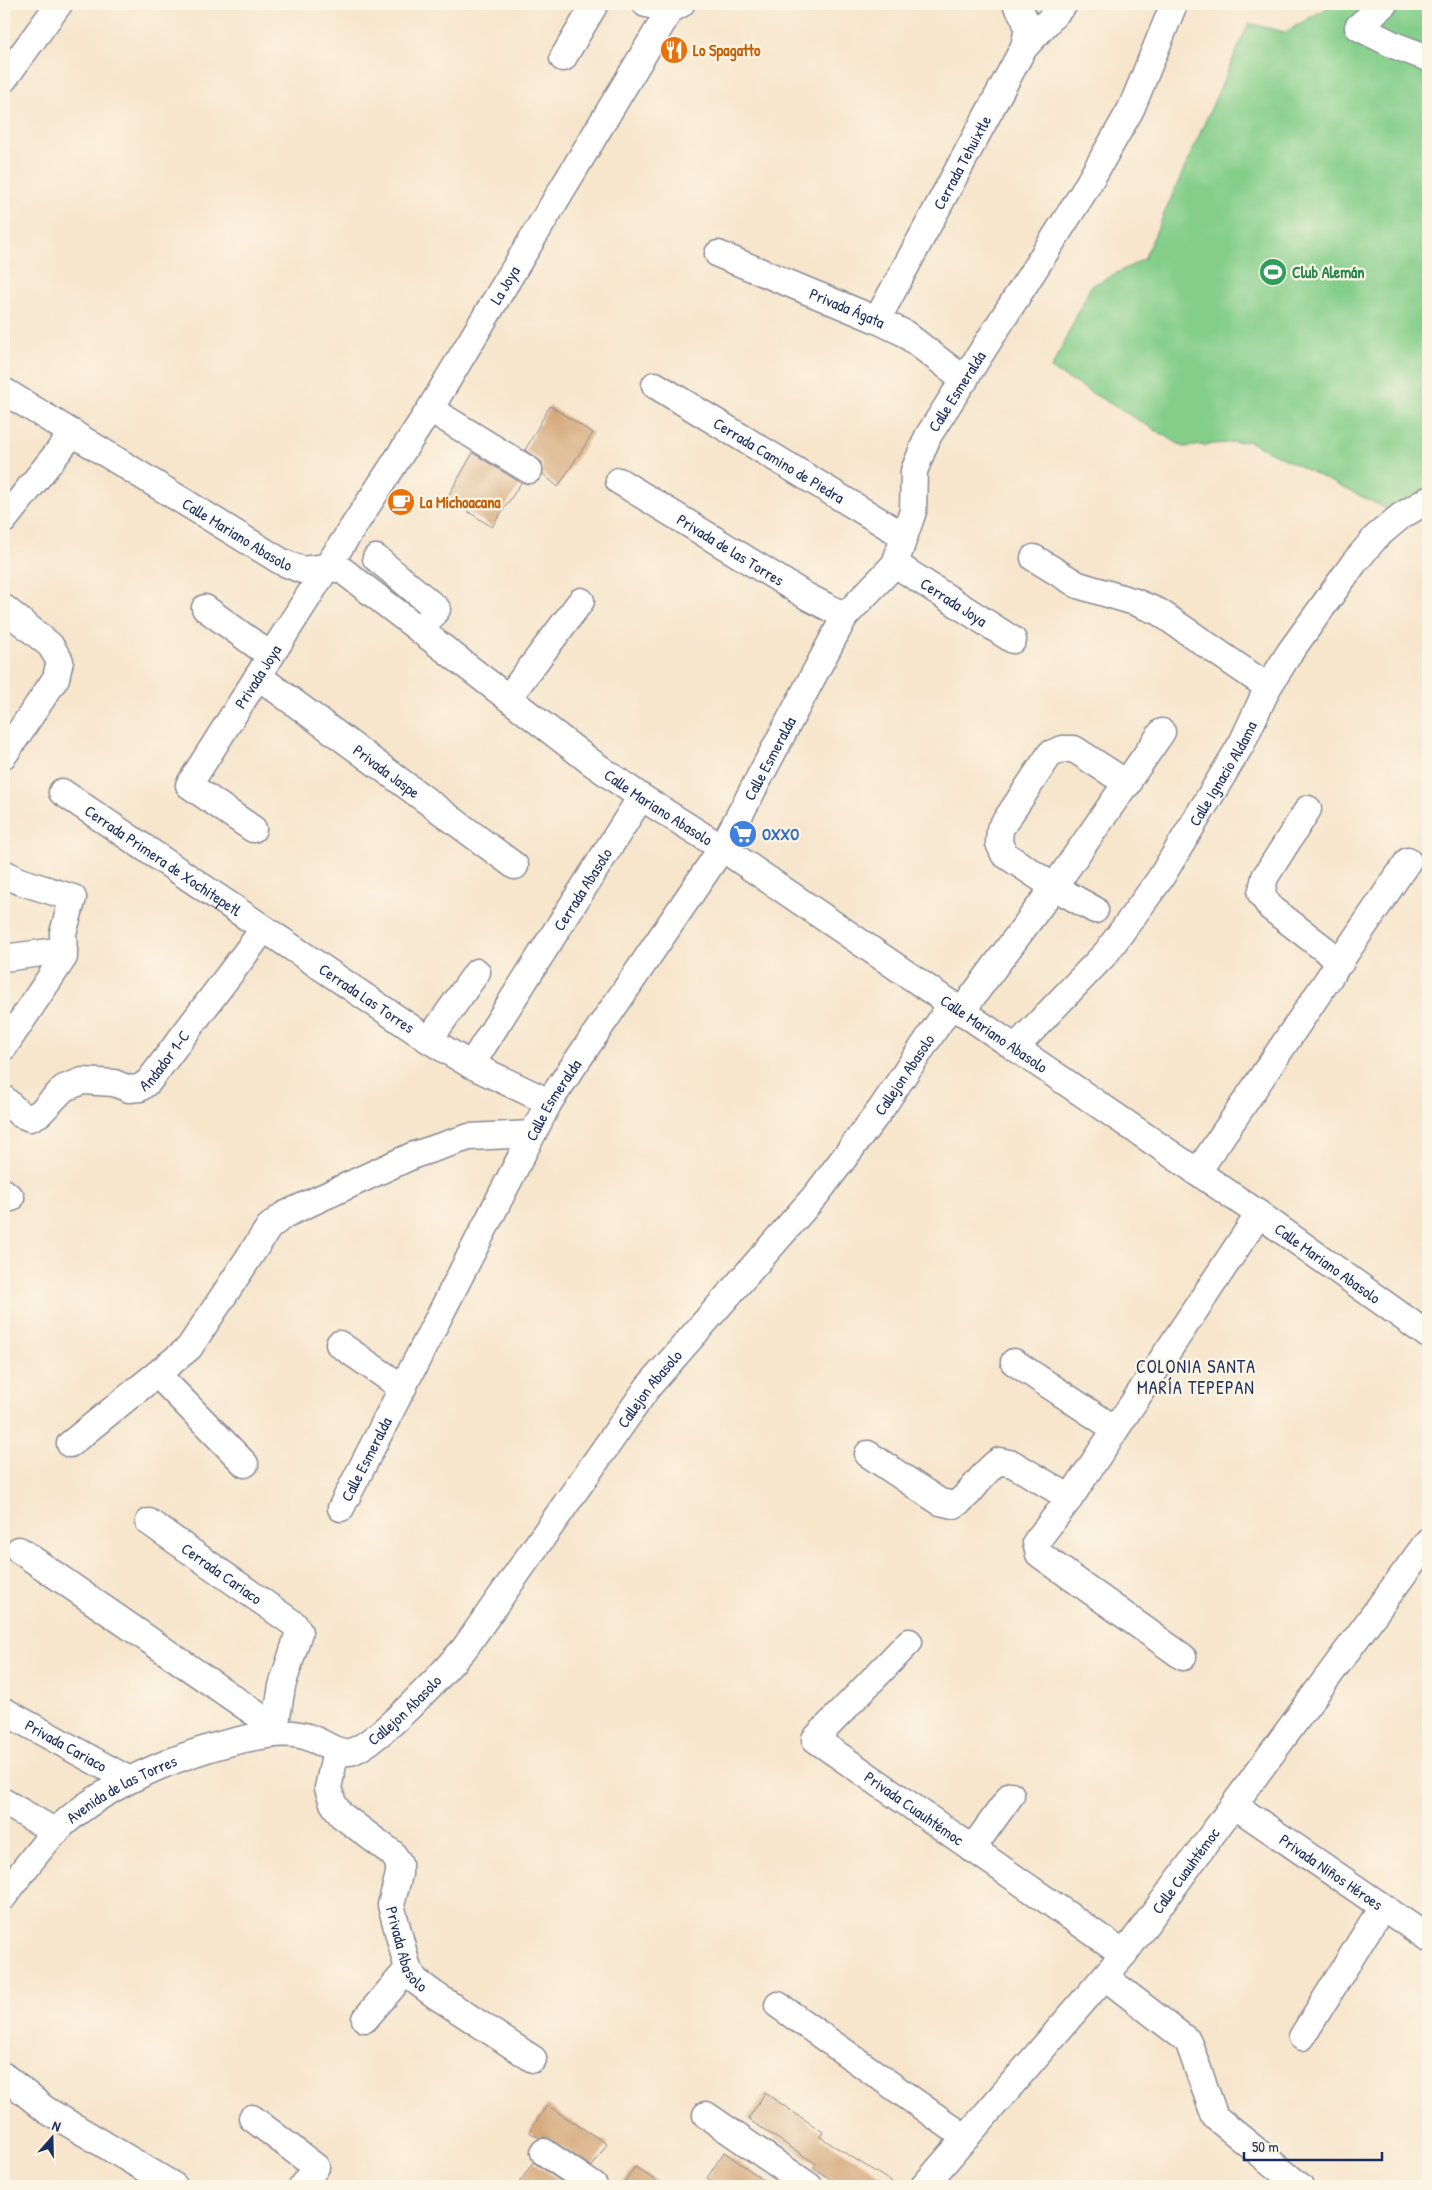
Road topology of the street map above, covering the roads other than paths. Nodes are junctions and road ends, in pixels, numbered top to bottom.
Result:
1 (59, 4) edge
2 (595, 4) edge
3 (1016, 4) edge
4 (1064, 4) edge
5 (1174, 4) edge
6 (1384, 4) edge
7 (666, 6) edge
8 (1023, 49) junction
9 (563, 58) dead end
10 (1428, 58) edge
11 (4, 78) edge
12 (718, 254) dead end
13 (877, 320) junction
14 (965, 380) junction
15 (655, 385) dead end
16 (4, 391) edge
17 (430, 409) junction
18 (73, 433) junction
19 (529, 470) dead end
20 (619, 481) dead end
21 (1428, 500) edge
22 (4, 520) edge
23 (904, 536) junction
24 (376, 558) dead end
25 (1034, 558) dead end
26 (895, 564) junction
27 (327, 567) junction
28 (581, 601) dead end
29 (4, 608) edge
30 (205, 608) dead end
31 (845, 616) junction
32 (421, 631) junction
33 (1014, 640) dead end
34 (264, 666) junction
35 (1268, 687) junction
36 (508, 698) junction
37 (1162, 732) dead end
38 (4, 754) edge
39 (1128, 784) junction
40 (62, 792) dead end
41 (641, 797) junction
42 (1308, 809) dead end
43 (253, 829) dead end
44 (722, 848) junction
45 (1408, 861) dead end
46 (515, 866) dead end
47 (4, 873) edge
48 (1054, 887) junction
49 (1095, 910) dead end
50 (263, 930) junction
51 (64, 950) junction
52 (4, 958) edge
53 (1341, 962) junction
54 (477, 972) dead end
55 (956, 1008) junction
56 (428, 1040) junction
57 (4, 1047) edge
58 (1015, 1048) junction
59 (471, 1065) junction
60 (4, 1099) edge
61 (549, 1102) junction
62 (531, 1134) junction
63 (1197, 1172) junction
64 (1259, 1214) junction
65 (1428, 1335) edge
66 (339, 1344) dead end
67 (1014, 1362) dead end
68 (158, 1375) junction
69 (403, 1388) junction
70 (1115, 1429) junction
71 (70, 1444) dead end
72 (868, 1454) dead end
73 (245, 1464) dead end
74 (1070, 1498) junction
75 (341, 1508) dead end
76 (149, 1522) dead end
77 (1428, 1541) edge
78 (19, 1550) dead end
79 (910, 1642) dead end
80 (1183, 1657) dead end
81 (4, 1711) edge
82 (275, 1730) junction
83 (336, 1751) junction
84 (129, 1780) junction
85 (1011, 1795) dead end
86 (4, 1802) edge
87 (1234, 1806) junction
88 (56, 1832) junction
89 (972, 1849) junction
90 (4, 1896) edge
91 (1382, 1907) junction
92 (1428, 1938) edge
93 (1124, 1954) junction
94 (408, 1969) junction
95 (1105, 1976) junction
96 (778, 2005) dead end
97 (365, 2018) dead end
98 (1302, 2037) dead end
99 (533, 2059) dead end
100 (4, 2076) edge
101 (706, 2115) dead end
102 (252, 2118) dead end
103 (966, 2138) junction
104 (544, 2152) dead end
105 (174, 2186) edge
106 (302, 2186) edge
107 (594, 2186) edge
108 (809, 2186) edge
109 (924, 2186) edge
110 (1300, 2186) edge

1 - 11 street
2 - 9 street
3 - 8 street, Cerrada Tehuixtle
4 - 8 street
5 - 14 street, Calle Esmeralda
6 - 10 street
7 - 17 street, La Joya
8 - 13 street, Cerrada Tehuixtle
12 - 13 street, Privada Ágata
13 - 14 street, Privada Ágata
14 - 23 street, Calle Esmeralda
15 - 23 street, Cerrada Camino de Piedra
16 - 18 street, Calle Mariano Abasolo
17 - 19 street
17 - 27 street, La Joya
18 - 22 street
18 - 27 street, Calle Mariano Abasolo
20 - 31 street, Privada de las Torres
21 - 35 street, Calle Ignacio Aldama
23 - 26 street, Calle Esmeralda
24 - 32 street
25 - 35 street
26 - 31 street, Calle Esmeralda
26 - 33 street, Cerrada Joya
27 - 32 street, Calle Mariano Abasolo
27 - 34 street, Privada Joya
28 - 36 street
29 - 38 street
30 - 34 street, Privada Jaspe
31 - 44 street, Calle Esmeralda
32 - 36 street, Calle Mariano Abasolo
34 - 43 street, Privada Joya
34 - 46 street, Privada Jaspe
35 - 58 street, Calle Ignacio Aldama
36 - 41 street, Calle Mariano Abasolo
37 - 39 street, Callejon Abasolo
39 - 48 street, Callejon Abasolo
39 - 48 street
40 - 50 street, Cerrada Primera de Xochitepetl
41 - 44 street, Calle Mariano Abasolo
41 - 59 street, Cerrada Abasolo
42 - 53 street
44 - 55 street, Calle Mariano Abasolo
44 - 61 street, Calle Esmeralda
45 - 53 street
47 - 51 street
48 - 49 street
48 - 55 street, Callejon Abasolo
50 - 56 street, Cerrada Las Torres
50 - 60 street, Andador 1-C
51 - 52 street
51 - 57 street
53 - 63 street
54 - 56 street
55 - 58 street, Calle Mariano Abasolo
55 - 83 street, Callejon Abasolo
56 - 59 street, Cerrada Las Torres
58 - 63 street, Calle Mariano Abasolo
59 - 61 street, Cerrada Las Torres
61 - 62 street, Calle Esmeralda
62 - 68 street
62 - 69 street, Calle Esmeralda
63 - 64 street, Calle Mariano Abasolo
64 - 65 street, Calle Mariano Abasolo
64 - 70 street
66 - 69 street
67 - 70 street
68 - 71 street
68 - 73 street
69 - 75 street, Calle Esmeralda
70 - 74 street
72 - 74 street
74 - 80 street
76 - 82 street, Cerrada Cariaco
77 - 87 street, Calle Cuauhtémoc
78 - 82 street
79 - 89 street, Privada Cuauhtémoc
81 - 84 street, Privada Cariaco
82 - 83 street, Avenida de las Torres
82 - 84 street, Avenida de las Torres
83 - 94 street, Privada Abasolo
84 - 88 street, Avenida de las Torres
85 - 89 street
86 - 88 street
87 - 91 street, Privada Niños Héroes
87 - 93 street, Calle Cuauhtémoc
88 - 90 street, Avenida de las Torres
89 - 93 street, Privada Cuauhtémoc
91 - 92 street, Privada Niños Héroes
91 - 98 street
93 - 95 street, Calle Cuauhtémoc
94 - 97 street
94 - 99 street, Privada Abasolo
95 - 103 street, Calle Cuauhtémoc
95 - 110 street
96 - 103 street
100 - 105 street
101 - 108 street
102 - 106 street
103 - 109 street, Calle Cuauhtémoc
104 - 107 street

